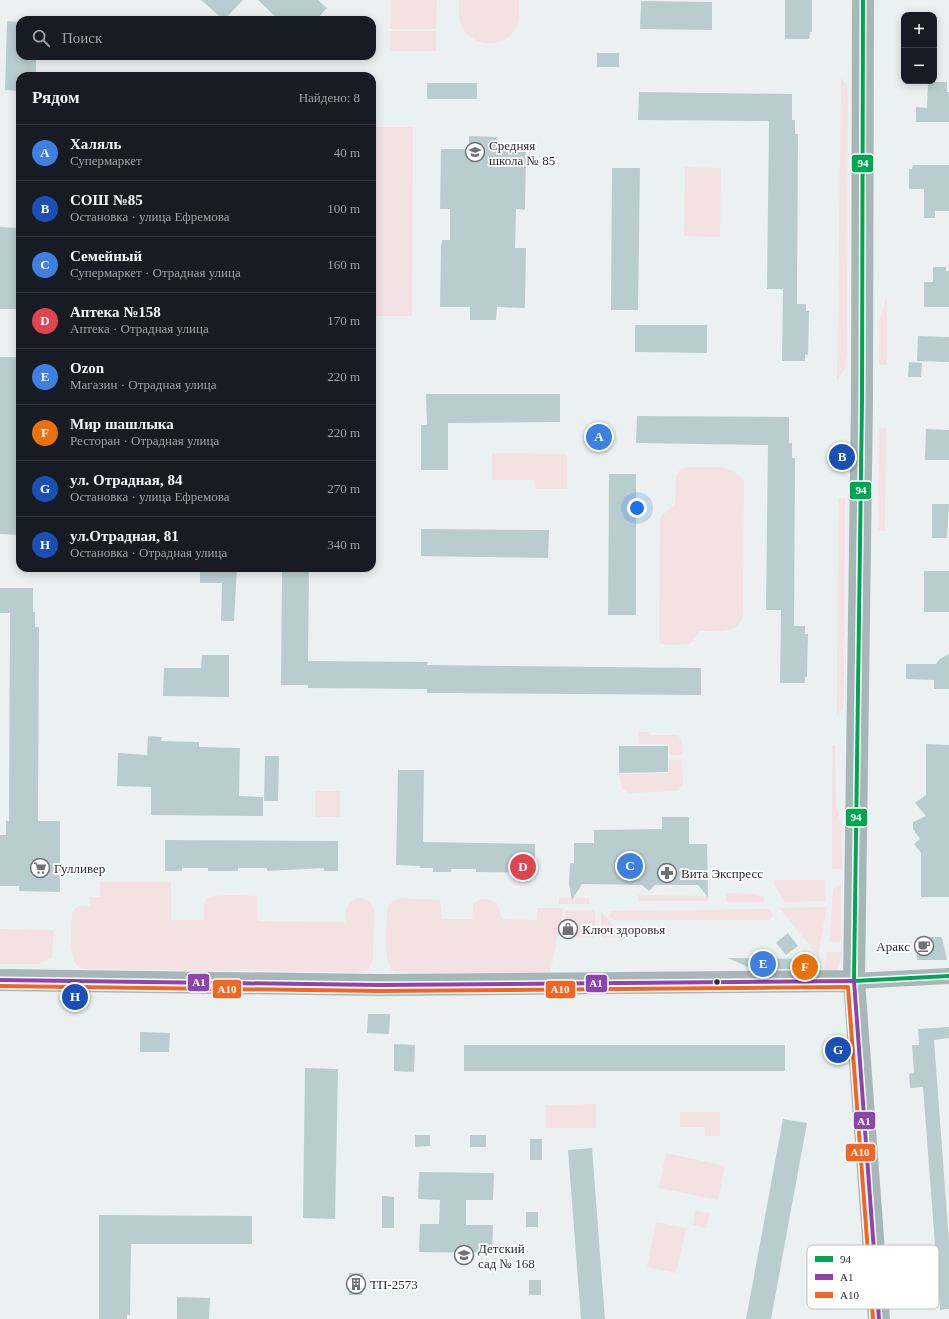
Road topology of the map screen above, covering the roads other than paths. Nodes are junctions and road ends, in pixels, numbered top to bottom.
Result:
1 (863, 0) edge
2 (949, 976) edge
3 (0, 980) edge
4 (854, 981) junction
5 (874, 1245) edge
6 (878, 1309) edge
7 (879, 1319) edge

1 - 4 street
2 - 4 street
3 - 4 street
4 - 5 street
6 - 7 street

